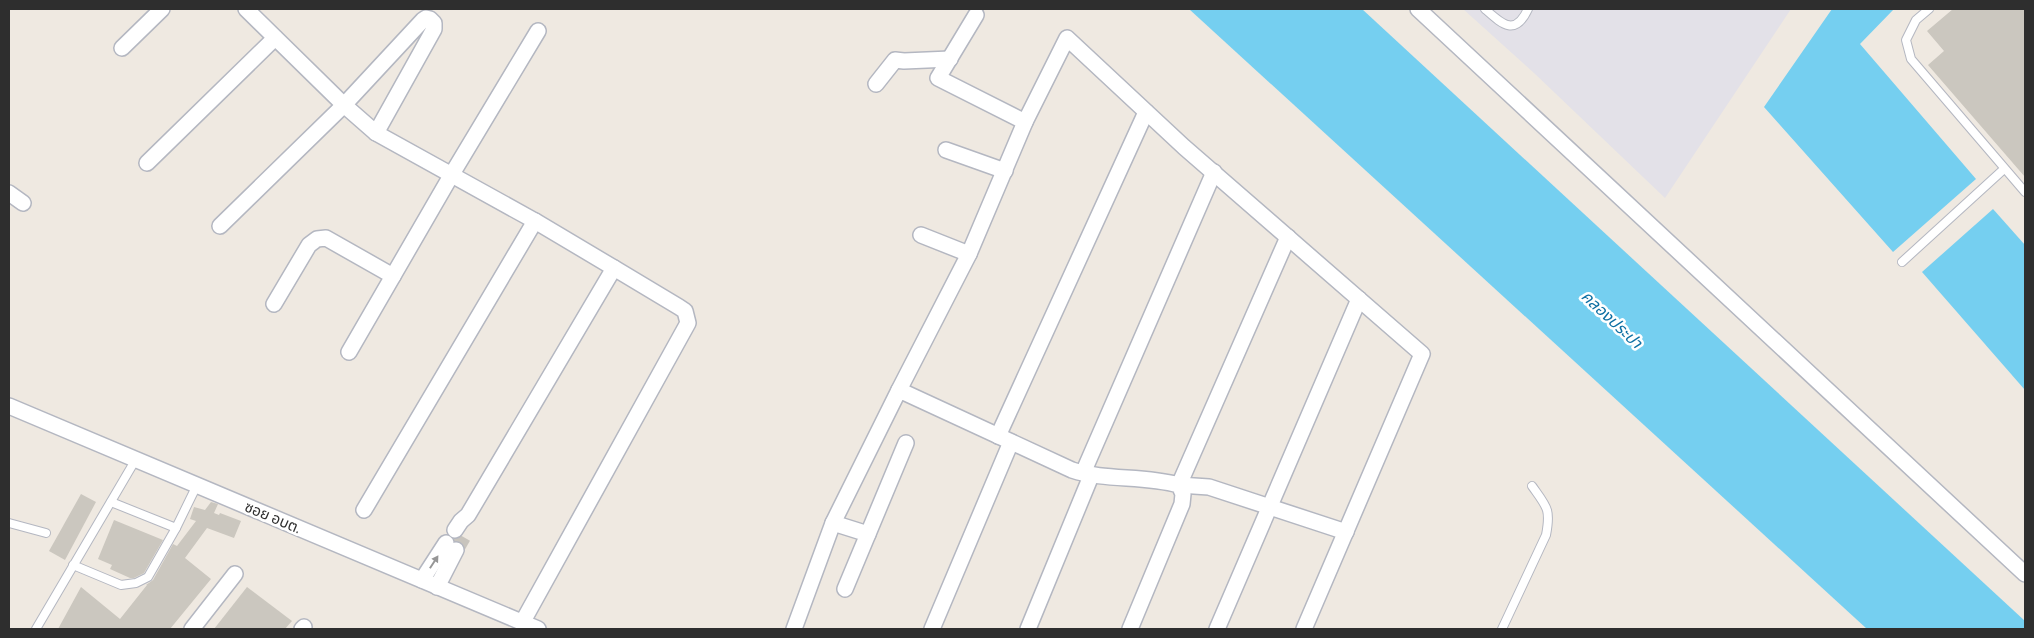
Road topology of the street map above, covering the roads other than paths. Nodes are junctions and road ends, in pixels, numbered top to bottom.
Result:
1 (162, 9) edge
2 (246, 9) edge
3 (1418, 9) edge
4 (1485, 9) edge
5 (1528, 9) edge
6 (1929, 9) edge
7 (976, 15) dead end
8 (538, 31) dead end
9 (276, 38) junction
10 (122, 48) dead end
11 (950, 59) junction
12 (876, 84) dead end
13 (344, 105) junction
14 (1146, 112) junction
15 (1025, 122) junction
16 (376, 132) junction
17 (946, 150) dead end
18 (147, 163) dead end
19 (2004, 169) junction
20 (1005, 171) junction
21 (1214, 172) junction
22 (452, 174) junction
23 (2025, 192) edge
24 (9, 193) edge
25 (23, 203) dead end
26 (535, 220) junction
27 (220, 226) dead end
28 (921, 235) dead end
29 (1288, 237) junction
30 (969, 254) junction
31 (1902, 262) dead end
32 (614, 268) junction
33 (393, 276) junction
34 (1359, 299) junction
35 (274, 304) dead end
36 (349, 352) dead end
37 (899, 390) junction
38 (9, 406) edge
39 (1005, 439) junction
40 (906, 443) dead end
41 (136, 459) junction
42 (1087, 474) junction
43 (1179, 484) junction
44 (197, 485) junction
45 (1532, 486) dead end
46 (111, 502) junction
47 (1270, 508) junction
48 (364, 510) dead end
49 (834, 522) junction
50 (9, 523) edge
51 (176, 528) junction
52 (1346, 532) junction
53 (46, 533) dead end
54 (459, 533) tunnel mouth
55 (868, 534) junction
56 (73, 565) junction
57 (235, 574) dead end
58 (2025, 574) edge
59 (422, 580) junction
60 (437, 587) junction
61 (845, 589) dead end
62 (522, 623) junction
63 (36, 629) edge
64 (192, 629) edge
65 (538, 629) edge
66 (794, 629) edge
67 (932, 629) edge
68 (1028, 629) edge
69 (1130, 629) edge
70 (1217, 629) edge
71 (1304, 629) edge
72 (1502, 629) edge

1 - 10 street
2 - 9 street
3 - 58 street
4 - 5 lane
6 - 19 lane
7 - 11 street
8 - 22 street
9 - 13 street
9 - 18 street
11 - 12 street
11 - 15 street
13 - 16 street
13 - 16 street
13 - 27 street
14 - 15 street
14 - 21 street
14 - 39 street
15 - 20 street
16 - 22 street
17 - 20 street
19 - 23 lane
19 - 31 lane
20 - 30 street
21 - 29 street
21 - 42 street
22 - 26 street
22 - 33 street
24 - 25 street
26 - 32 street
26 - 48 street
28 - 30 street
29 - 34 street
29 - 43 street
30 - 37 street
32 - 54 street
32 - 62 street
33 - 35 street
33 - 36 street
34 - 47 street
34 - 52 street
37 - 39 street
37 - 49 street
38 - 41 street, ซอย อบต.
39 - 42 street
39 - 67 street
40 - 55 street
41 - 44 street, ซอย อบต.
41 - 46 lane
42 - 43 street
42 - 68 street
43 - 47 street
43 - 69 street
44 - 51 lane
44 - 59 street, ซอย อบต.
45 - 72 lane
46 - 51 lane
46 - 56 lane
47 - 52 street
47 - 70 street
49 - 55 street
49 - 66 street
50 - 53 lane
51 - 56 lane
52 - 71 street
55 - 61 street
56 - 63 lane
57 - 64 street
59 - 60 street, ซอย อบต.
59 -> 60 street
60 - 62 street, ซอย อบต.
62 - 65 street, ซอย อบต.

